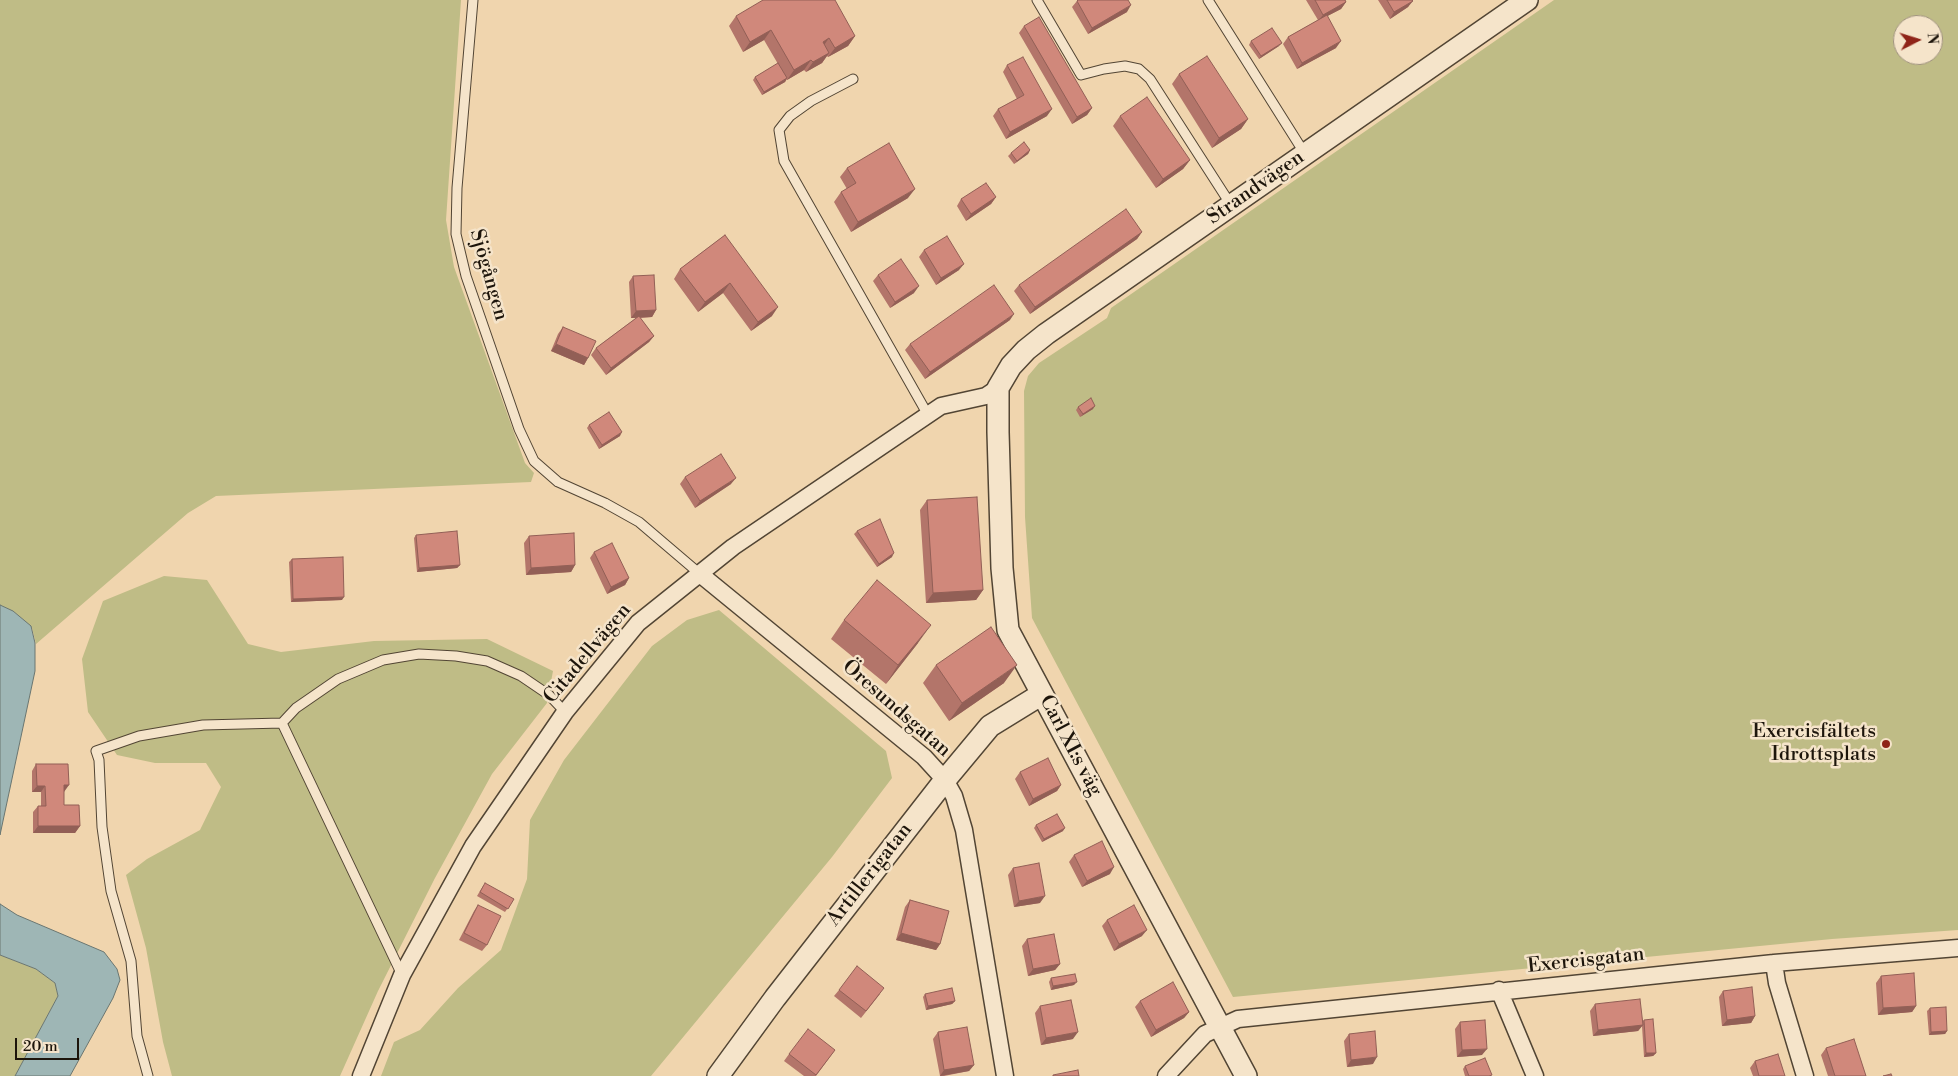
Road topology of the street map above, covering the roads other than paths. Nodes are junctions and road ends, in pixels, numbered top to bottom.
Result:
1 (473, 0) edge
2 (1037, 0) edge
3 (1208, 0) edge
4 (1527, 0) edge
5 (853, 79) dead end
6 (1305, 154) junction
7 (1231, 205) junction
8 (998, 388) junction
9 (928, 415) junction
10 (700, 574) junction
11 (1042, 694) junction
12 (565, 712) junction
13 (282, 723) junction
14 (944, 780) junction
15 (1958, 948) edge
16 (1774, 963) junction
17 (402, 975) junction
18 (1499, 990) junction
19 (1220, 1027) junction
20 (148, 1076) edge
21 (361, 1076) edge
22 (718, 1076) edge
23 (1006, 1076) edge
24 (1166, 1076) edge
25 (1246, 1076) edge
26 (1535, 1076) edge
27 (1805, 1076) edge

1 - 10 lane, Sjögången
2 - 7 lane
3 - 6 lane
4 - 6 street, Strandvägen
5 - 9 lane
6 - 7 street, Strandvägen
7 - 8 street, Strandvägen
8 - 9 street, Citadellvägen
8 - 11 street, Carl XI:s väg
9 - 10 street, Citadellvägen
10 - 12 street, Citadellvägen
10 - 14 street, Öresundsgatan
11 - 14 street, Artillerigatan
11 - 19 street, Carl XI:s väg
12 - 13 lane
12 - 17 street, Citadellvägen
13 - 17 lane
13 - 20 lane
14 - 22 street, Artillerigatan
14 - 23 street, Öresundsgatan
15 - 16 street, Exercisgatan
16 - 18 street, Exercisgatan
16 - 27 street
17 - 21 street, Citadellvägen
18 - 19 street, Exercisgatan
18 - 26 street
19 - 24 street, Exercisgatan
19 - 25 street, Carl XI:s väg

